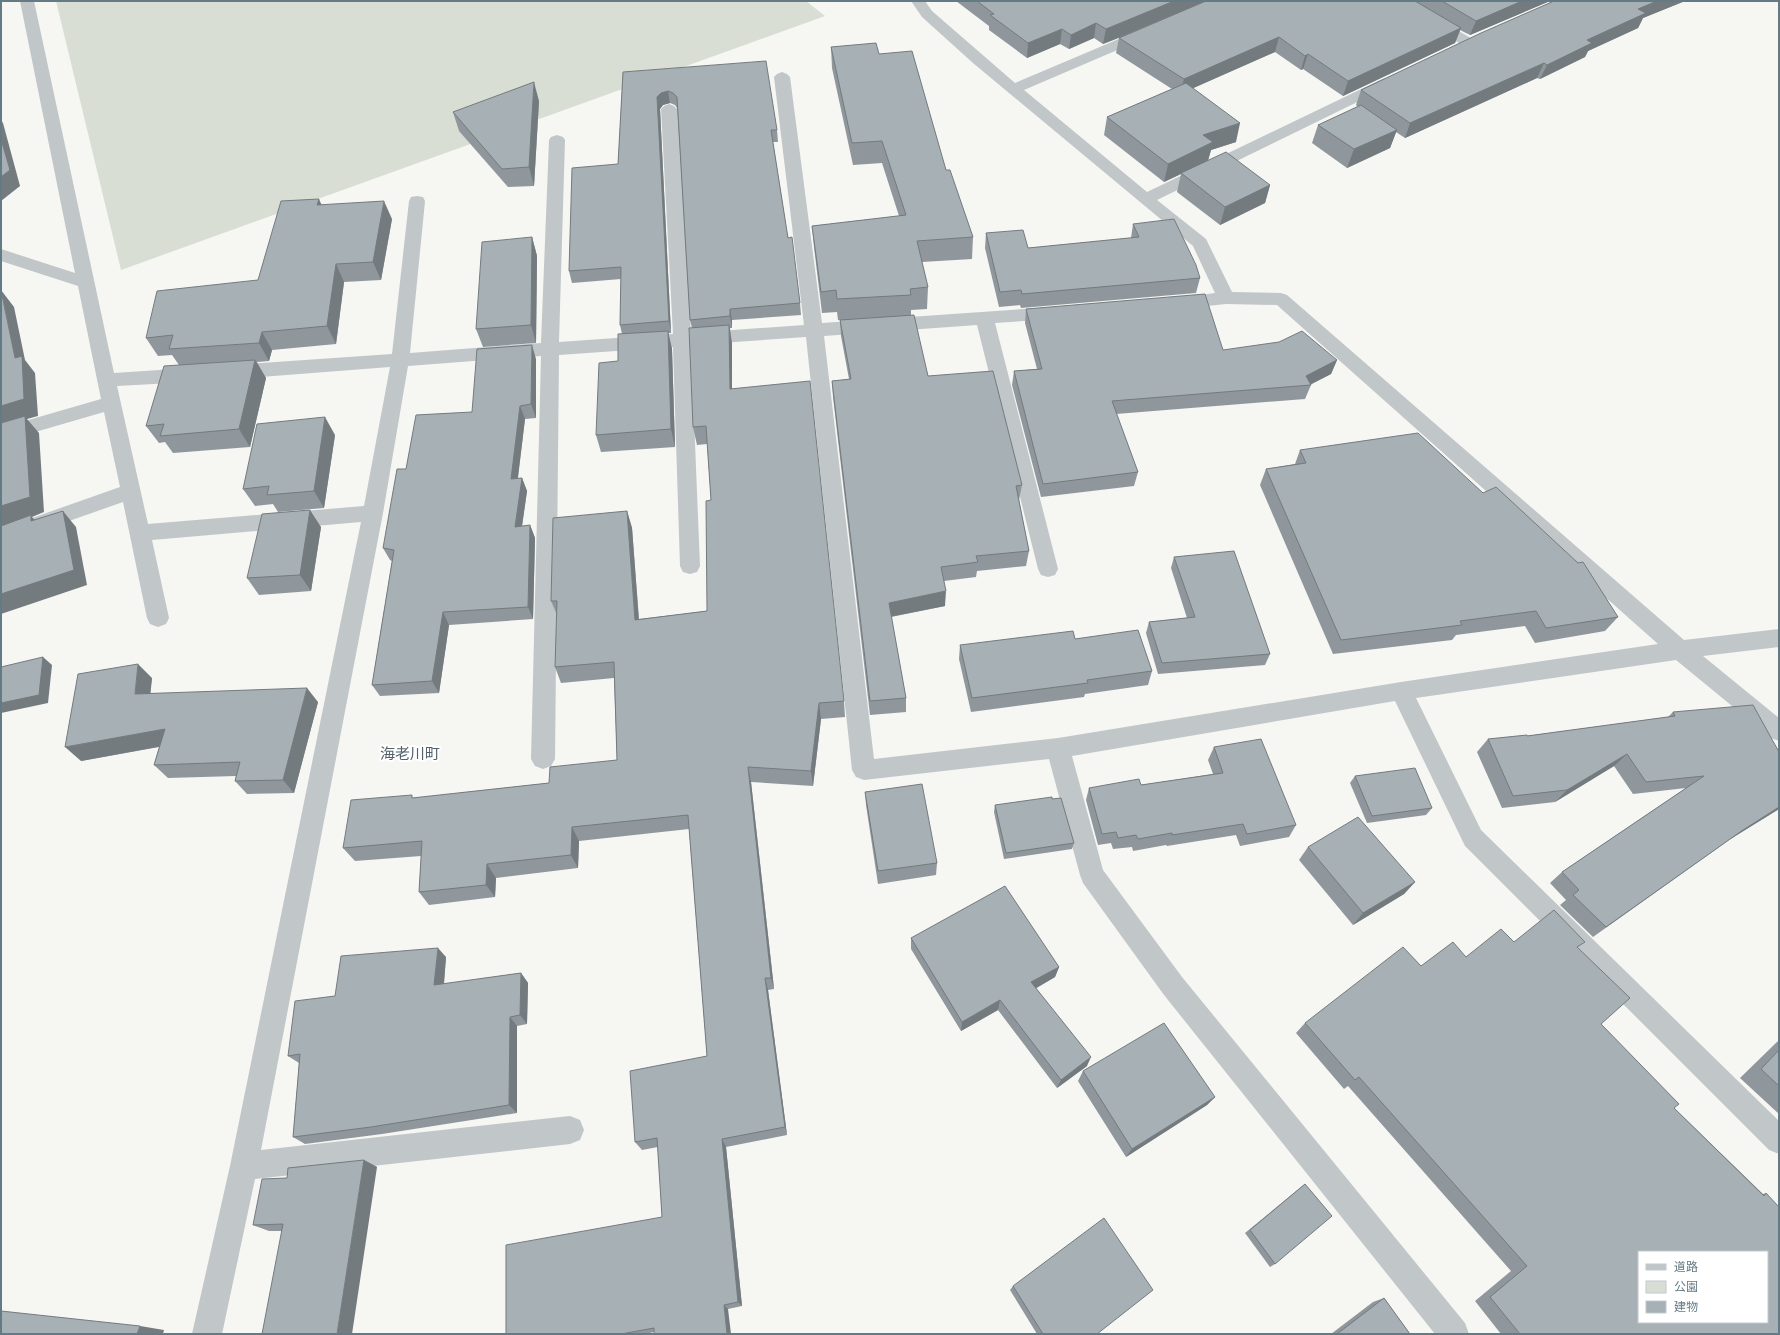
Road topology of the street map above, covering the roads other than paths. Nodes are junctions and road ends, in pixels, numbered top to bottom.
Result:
1 (27, 1) edge
2 (918, 1) edge
3 (1398, 1) edge
4 (1157, 28) edge
5 (1454, 50) edge
6 (782, 77) dead end
7 (1397, 78) edge
8 (1014, 89) junction
9 (669, 109) dead end
10 (557, 140) dead end
11 (1145, 199) junction
12 (416, 201) dead end
13 (1, 255) edge
14 (86, 283) junction
15 (1226, 298) junction
16 (1164, 304) edge
17 (1070, 312) edge
18 (985, 319) junction
19 (814, 330) junction
20 (682, 340) junction
21 (550, 350) junction
22 (400, 361) junction
23 (106, 380) junction
24 (110, 403) junction
25 (1, 435) edge
26 (130, 491) junction
27 (373, 513) junction
28 (140, 533) junction
29 (1, 537) edge
30 (690, 566) dead end
31 (1048, 569) dead end
32 (158, 618) dead end
33 (1779, 638) edge
34 (1680, 650) junction
35 (1401, 691) junction
36 (1779, 731) edge
37 (1058, 748) junction
38 (544, 759) dead end
39 (570, 1130) dead end
40 (1779, 1140) edge
41 (244, 1166) junction
42 (207, 1334) edge
43 (1454, 1334) edge

1 - 14 street
2 - 8 street
3 - 5 street
4 - 8 street
6 - 19 street
7 - 11 street
8 - 11 street
9 - 20 street
10 - 21 street
11 - 15 street
12 - 22 street
13 - 14 street
14 - 23 street
15 - 16 street
15 - 34 street
17 - 18 street
18 - 19 street
18 - 31 street
19 - 20 street
19 - 37 street
20 - 21 street
20 - 30 street
21 - 22 street
21 - 38 street
22 - 23 street
22 - 27 street
23 - 24 street
24 - 25 street
24 - 26 street
26 - 28 street
26 - 29 street
27 - 28 street
27 - 41 street
28 - 32 street
33 - 34 street
34 - 35 street
34 - 36 street
35 - 37 street
35 - 40 street
37 - 43 street
39 - 41 street
41 - 42 street

